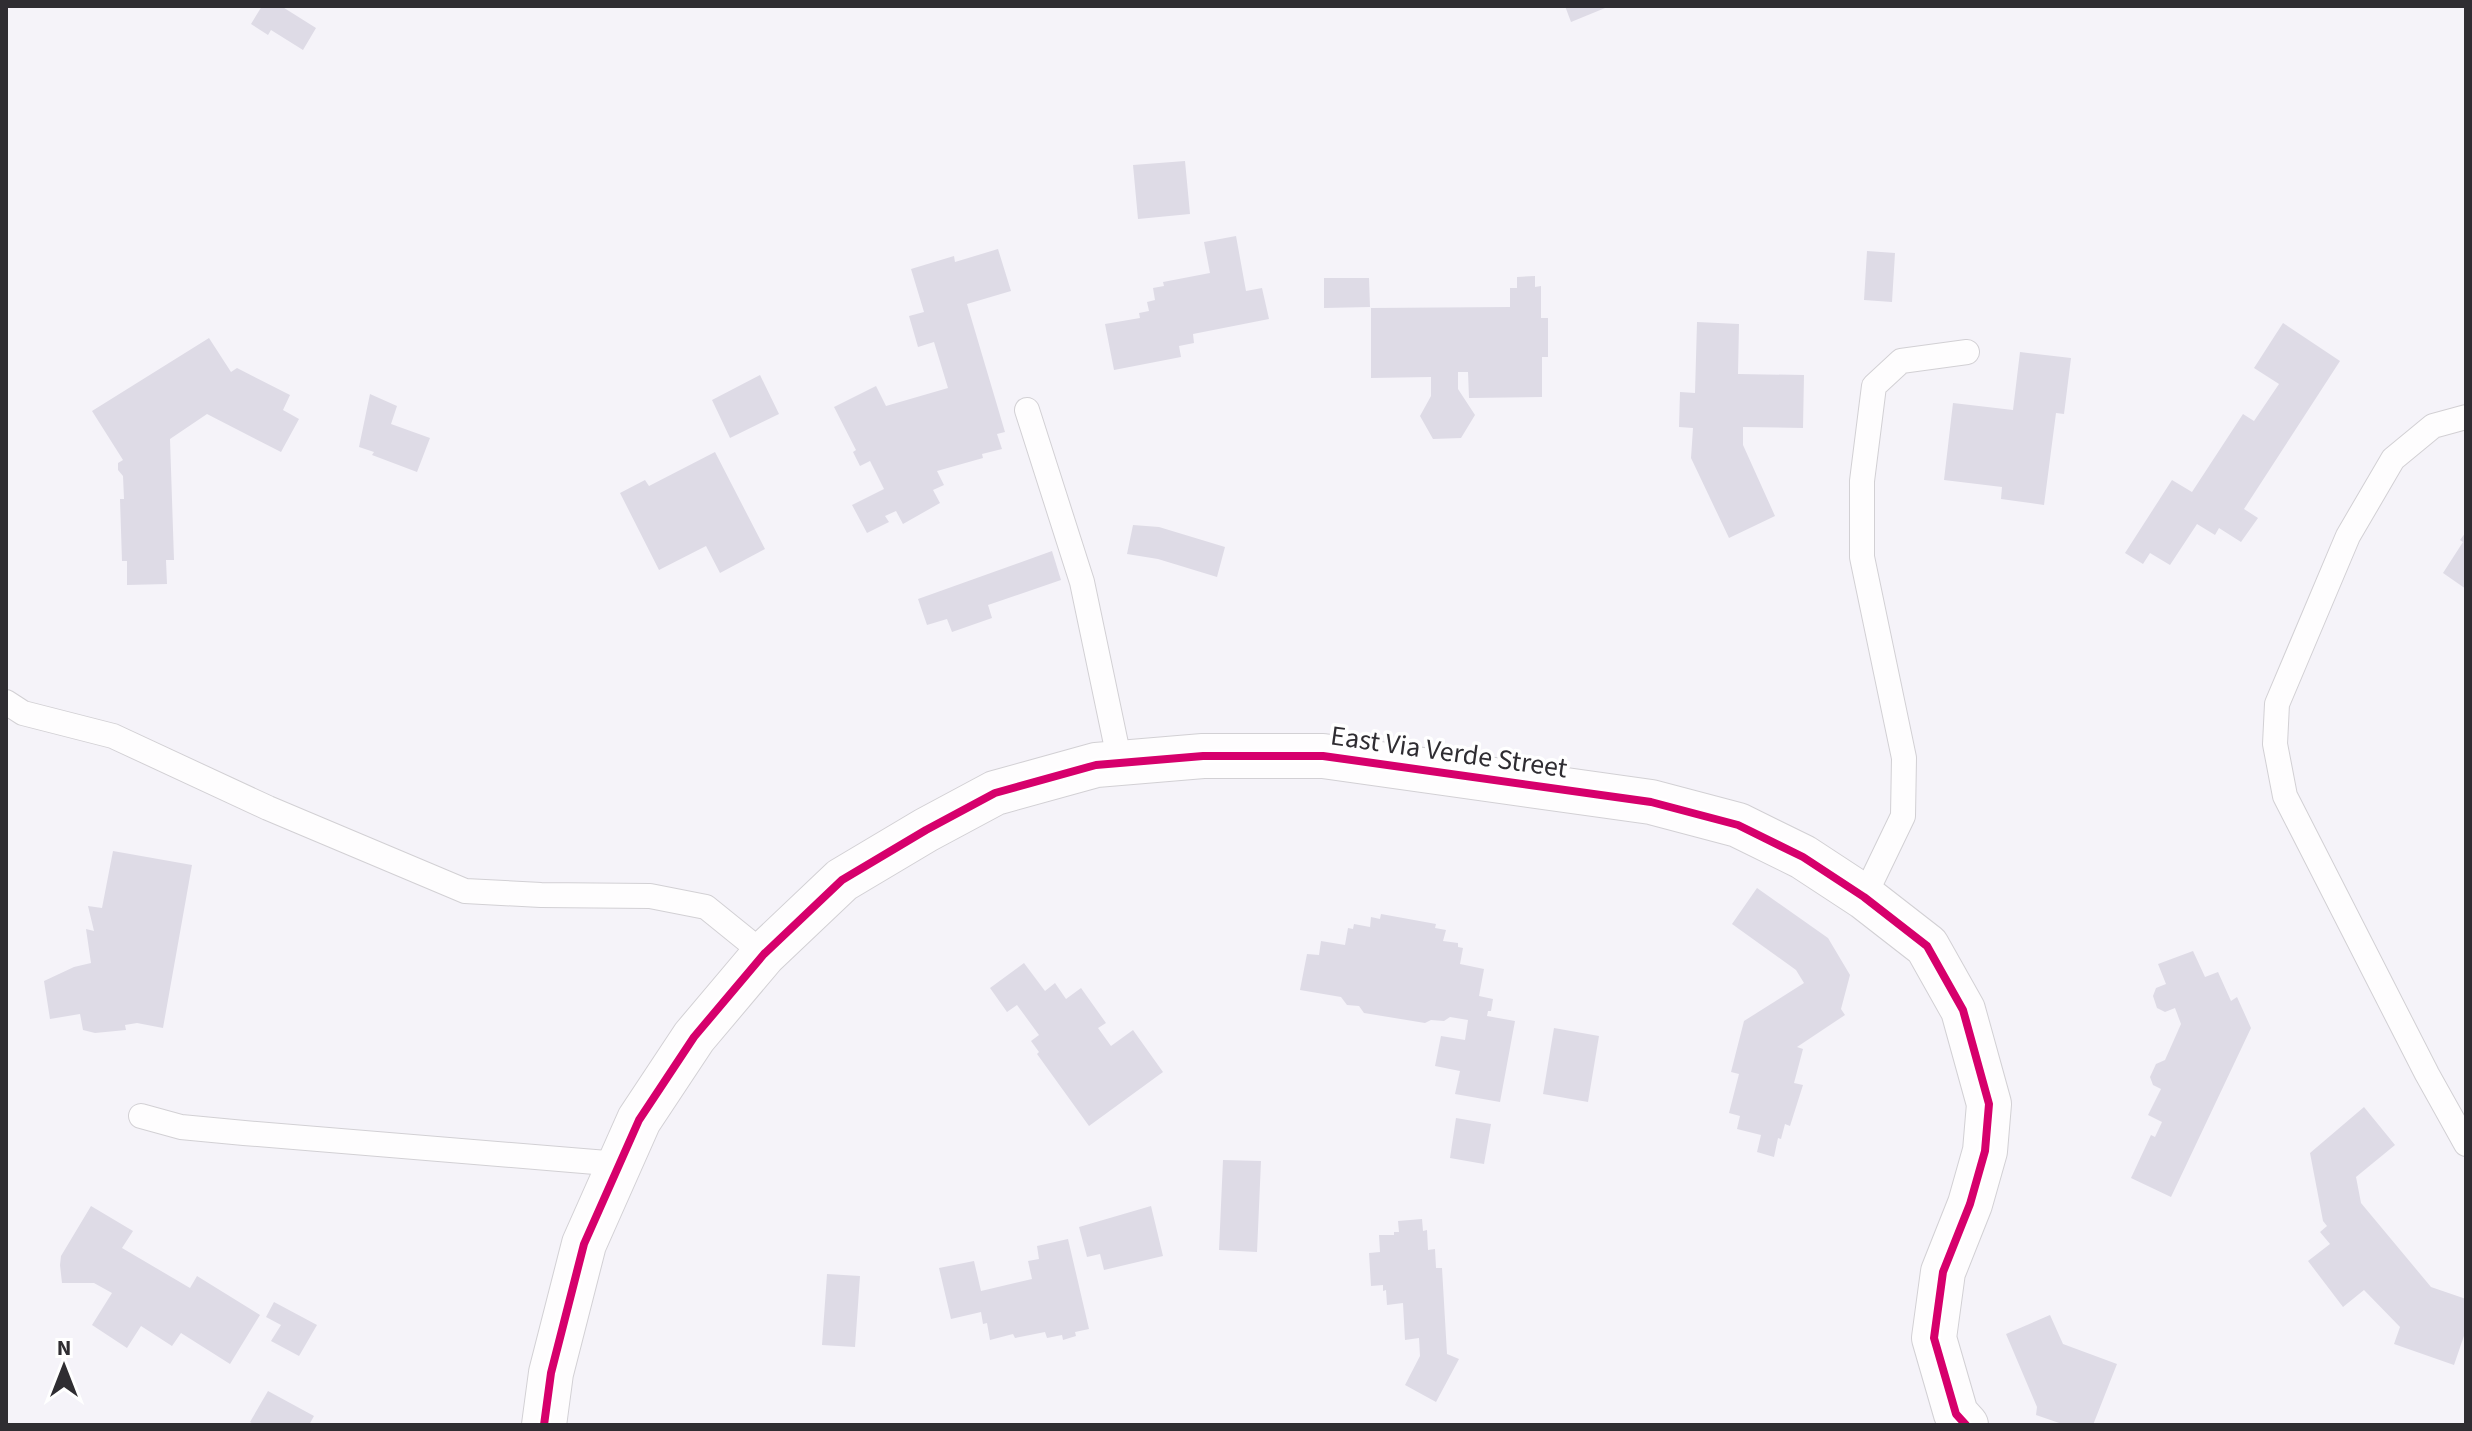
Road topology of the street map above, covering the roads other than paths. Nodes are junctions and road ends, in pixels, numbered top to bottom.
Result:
1 (1967, 352) dead end
2 (1027, 410) dead end
3 (2466, 417) edge
4 (6, 702) edge
5 (1120, 763) junction
6 (1864, 897) junction
7 (764, 954) junction
8 (141, 1116) dead end
9 (2466, 1144) edge
10 (619, 1164) junction
11 (544, 1425) edge
12 (1966, 1425) edge

1 - 6 lane
2 - 5 lane
3 - 9 lane
4 - 7 lane
5 - 6 street, East Via Verde Street
5 - 7 street, East Via Verde Street
6 - 12 street, East Via Verde Street
7 - 10 street, East Via Verde Street
8 - 10 lane
10 - 11 street, East Via Verde Street

